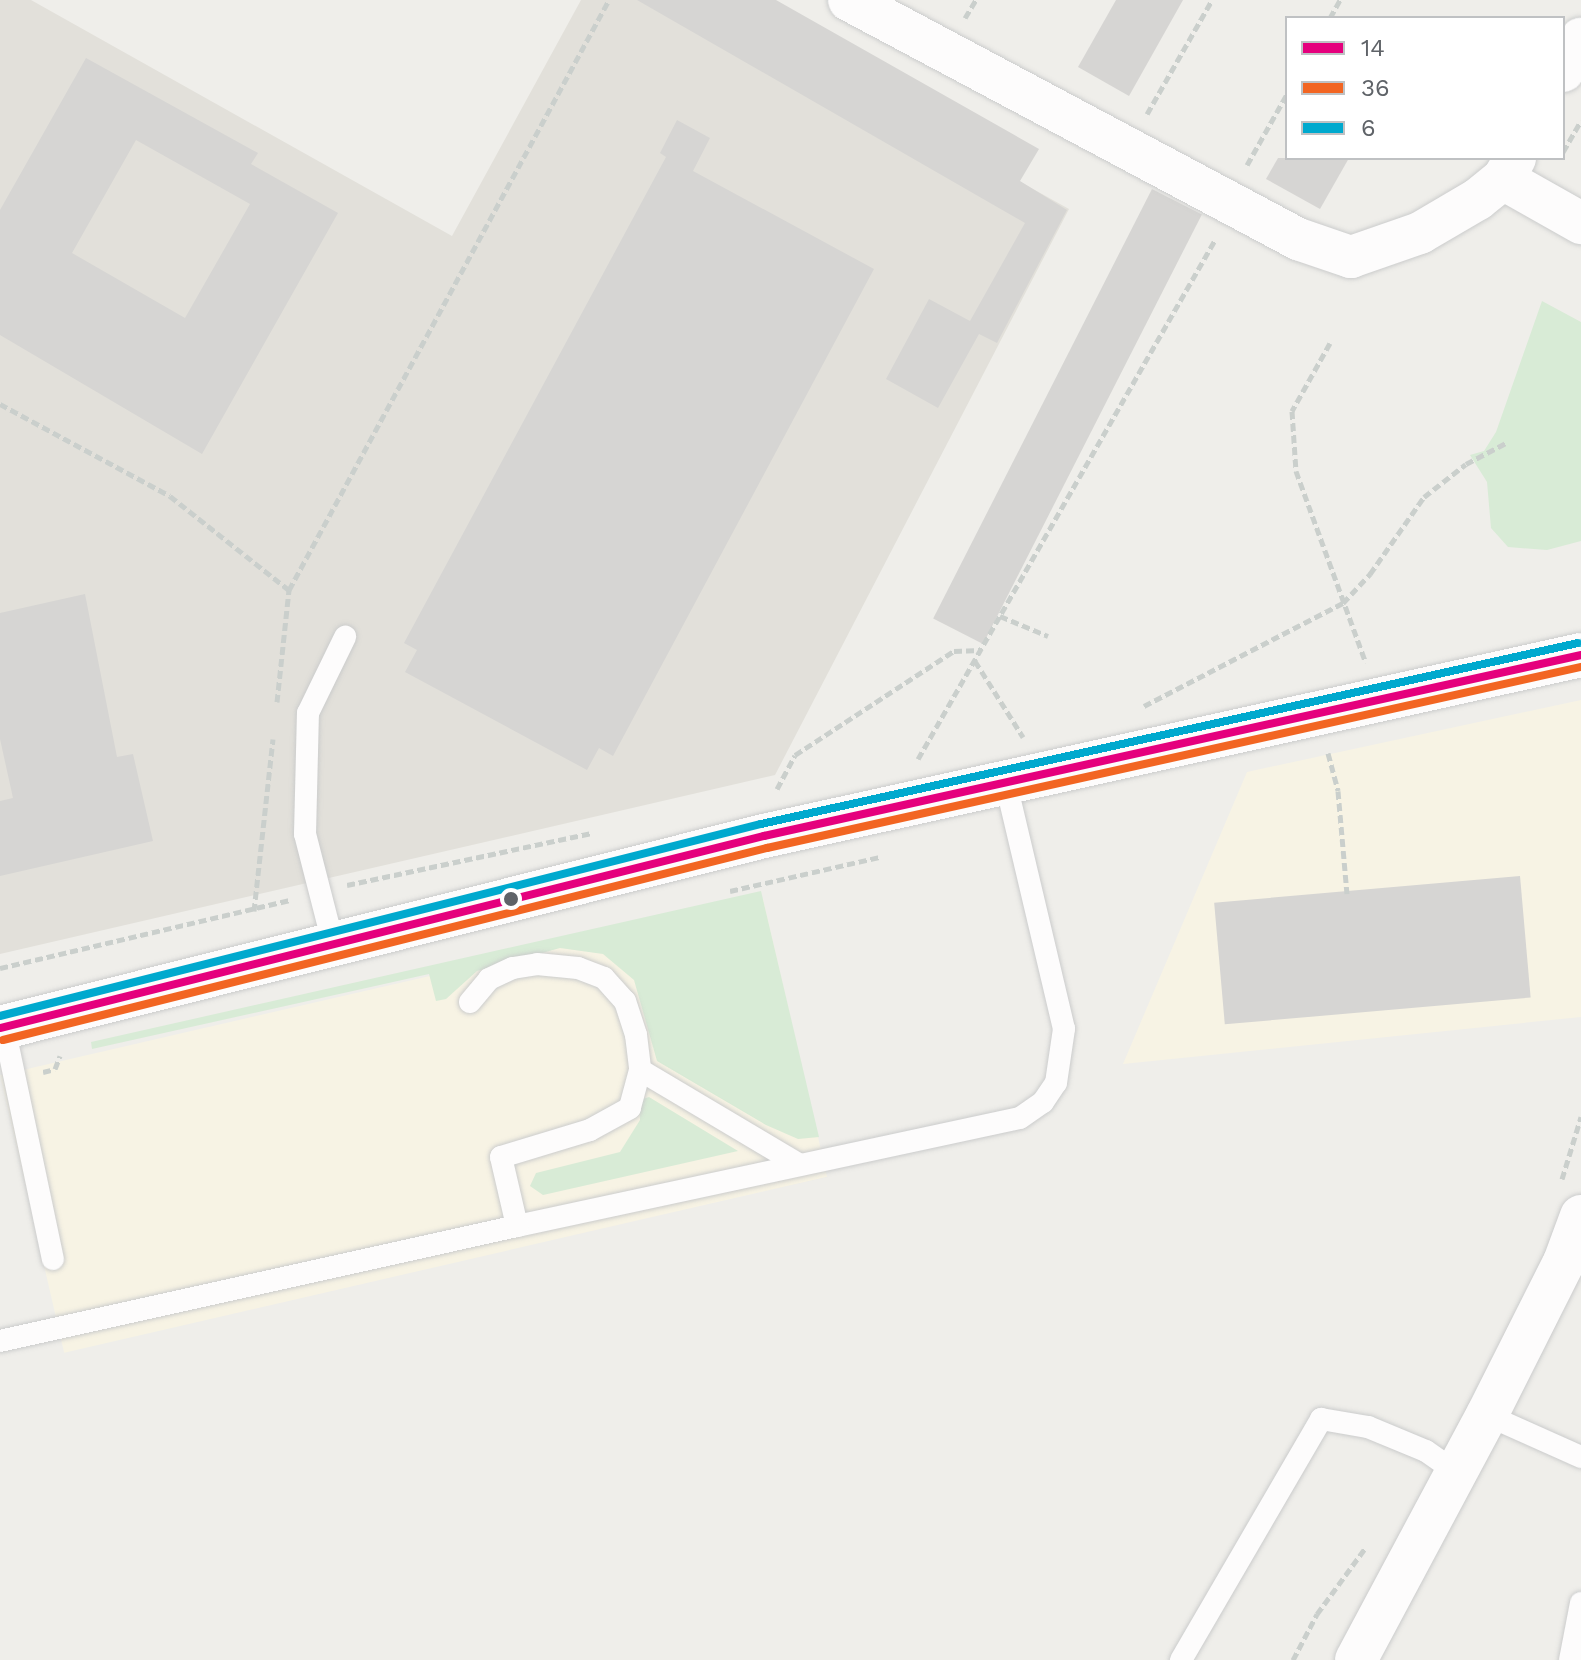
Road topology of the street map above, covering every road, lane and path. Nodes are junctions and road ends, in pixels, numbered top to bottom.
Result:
1 (609, 0) edge
2 (849, 0) edge
3 (976, 0) edge
4 (1212, 0) edge
5 (963, 23) dead end
6 (1581, 39) edge
7 (1565, 67) edge
8 (1285, 98) edge
9 (1147, 114) dead end
10 (1581, 121) edge
11 (1565, 149) edge
12 (1509, 168) edge
13 (1244, 170) dead end
14 (1581, 223) edge
15 (1224, 225) dead end
16 (1330, 343) dead end
17 (0, 404) edge
18 (1506, 443) dead end
19 (289, 590) junction
20 (1343, 603) junction
21 (1000, 616) junction
22 (1048, 636) dead end
23 (345, 637) dead end
24 (981, 650) junction
25 (1581, 655) edge
26 (975, 661) junction
27 (1369, 671) dead end
28 (1135, 711) dead end
29 (276, 712) dead end
30 (274, 728) dead end
31 (1326, 743) dead end
32 (1028, 745) dead end
33 (914, 767) dead end
34 (1006, 784) junction
35 (775, 794) dead end
36 (1347, 894) dead end
37 (254, 911) dead end
38 (333, 943) junction
39 (470, 1002) dead end
40 (2, 1028) edge
41 (640, 1070) junction
42 (798, 1164) junction
43 (1581, 1216) edge
44 (517, 1226) junction
45 (53, 1259) dead end
46 (1573, 1265) edge
47 (0, 1341) edge
48 (1487, 1415) junction
49 (1581, 1457) edge
50 (1456, 1472) junction
51 (1581, 1603) edge
52 (1181, 1660) edge
53 (1356, 1660) edge
54 (1570, 1660) edge

1 - 19 path
2 - 12 street
3 - 5 path
4 - 9 path
6 - 7 street
8 - 13 path
10 - 11 path
12 - 14 street
15 - 21 path
16 - 20 path
17 - 19 path
18 - 20 path
19 - 29 path
20 - 27 path
20 - 28 path
21 - 22 path
21 - 24 path
23 - 38 lane
24 - 26 path
24 - 35 path
25 - 34 street
26 - 32 path
26 - 33 path
30 - 37 path
31 - 36 path
34 - 38 street
34 - 42 lane
38 - 40 street
39 - 41 lane
40 - 45 lane
41 - 42 lane
41 - 44 lane
42 - 44 lane
43 - 46 street
44 - 47 lane
46 - 48 street
48 - 49 lane
48 - 50 street
50 - 52 lane
50 - 53 street
51 - 54 lane

